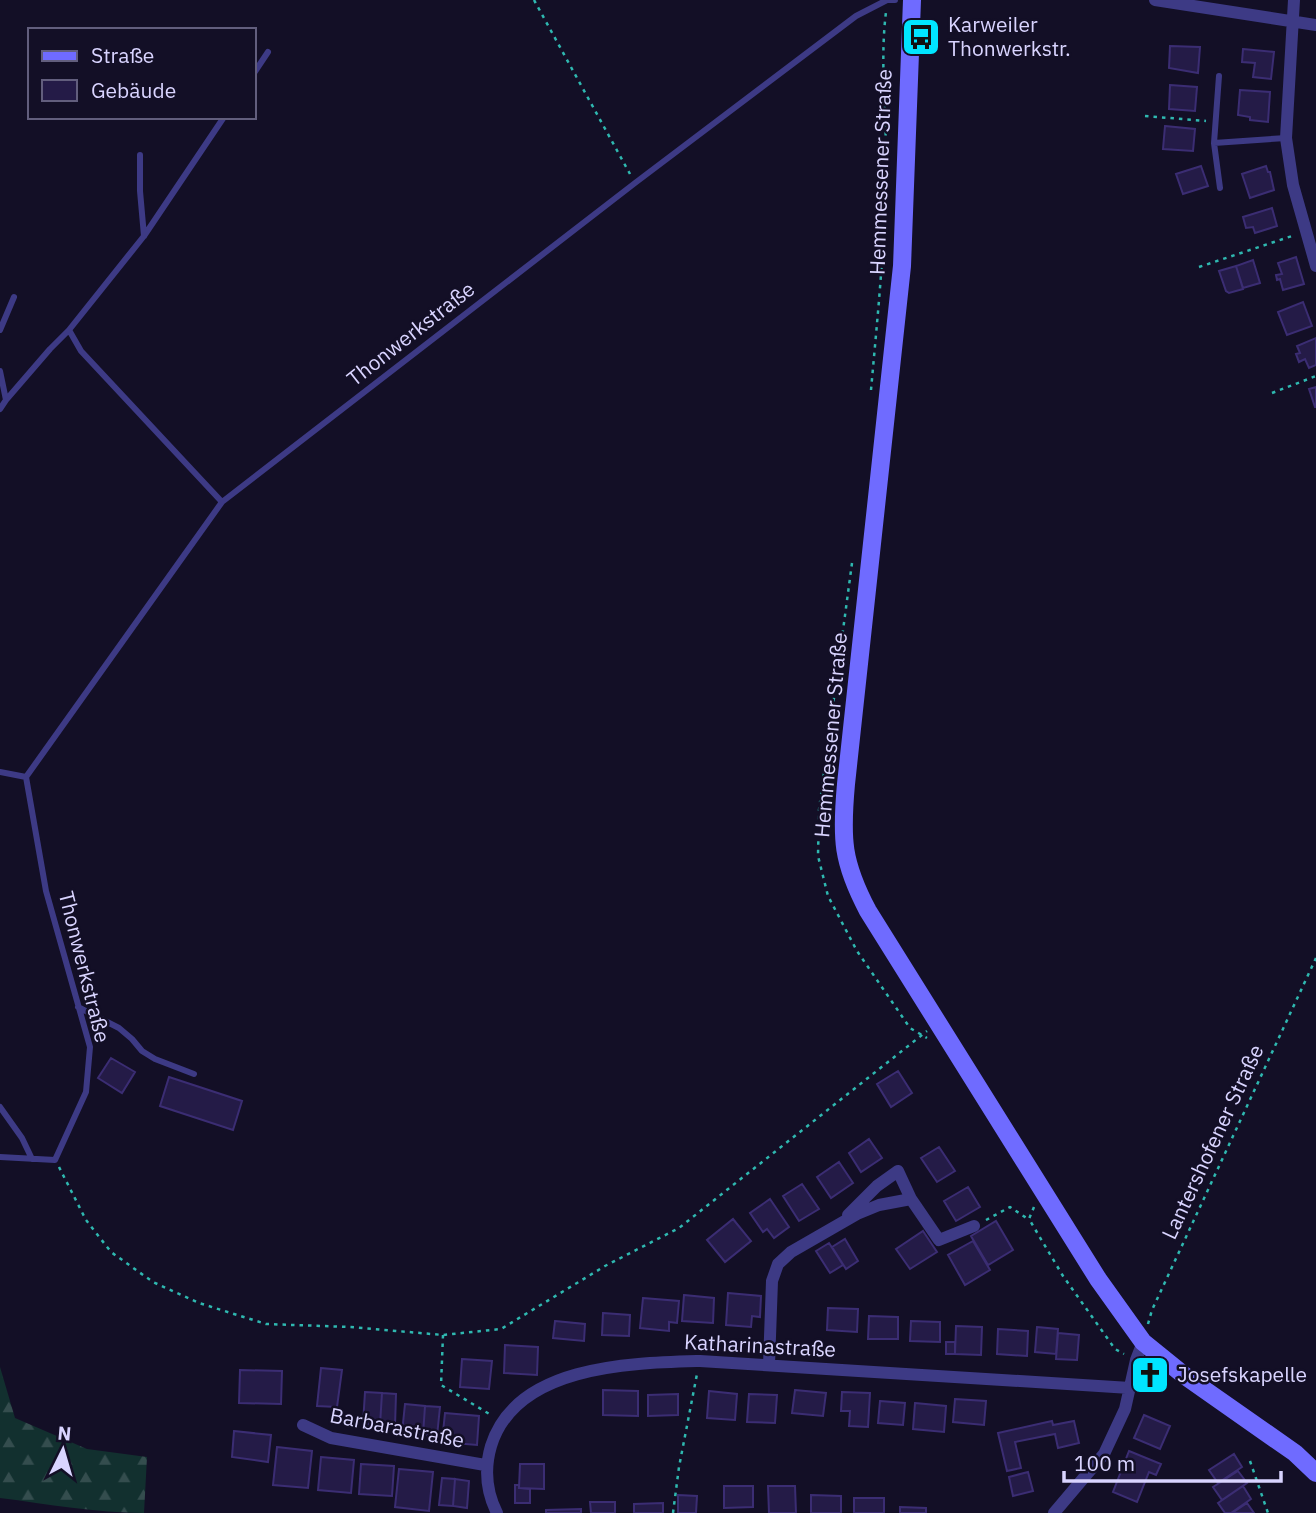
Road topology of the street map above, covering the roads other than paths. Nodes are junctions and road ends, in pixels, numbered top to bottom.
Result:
1 (895, 0) edge
2 (912, 0) edge
3 (1155, 0) edge
4 (1294, 0) edge
5 (1294, 22) junction
6 (1316, 25) edge
7 (268, 52) dead end
8 (256, 70) edge
9 (1219, 76) dead end
10 (223, 119) edge
11 (1286, 138) junction
12 (1214, 143) junction
13 (140, 155) dead end
14 (1220, 188) dead end
15 (144, 236) junction
16 (1315, 259) edge
17 (14, 297) dead end
18 (0, 330) edge
19 (69, 330) junction
20 (0, 371) edge
21 (6, 400) junction
22 (0, 409) edge
23 (222, 502) junction
24 (0, 772) edge
25 (26, 777) junction
26 (78, 1007) junction
27 (194, 1074) dead end
28 (0, 1107) edge
29 (0, 1157) edge
30 (32, 1159) junction
31 (911, 1199) junction
32 (841, 1222) junction
33 (974, 1226) road end
34 (1143, 1342) junction
35 (769, 1364) junction
36 (1130, 1388) junction
37 (303, 1426) dead end
38 (485, 1465) junction
39 (1316, 1473) edge
40 (497, 1513) edge
41 (1054, 1513) edge

1 - 23 lane, Thonwerkstraße
2 - 34 main road, Hemmessener Straße
3 - 5 street
4 - 5 street
5 - 6 street
5 - 11 street
7 - 8 lane
9 - 12 lane
10 - 15 lane
11 - 12 lane
11 - 16 street
12 - 14 lane
13 - 15 lane
15 - 19 lane
17 - 18 lane
19 - 21 lane
19 - 23 lane
20 - 21 lane
21 - 22 lane
23 - 25 lane, Thonwerkstraße
24 - 25 lane
25 - 26 lane, Thonwerkstraße
26 - 27 lane
26 - 30 lane, Thonwerkstraße
28 - 30 lane
29 - 30 lane
31 - 32 street
31 - 32 street
31 - 33 street
32 - 35 street
34 - 36 street
34 - 39 main road, Hemmessener Straße
35 - 36 street, Katharinastraße
35 - 38 street, Katharinastraße
36 - 41 street
37 - 38 street, Barbarastraße
38 - 40 street, Katharinastraße

